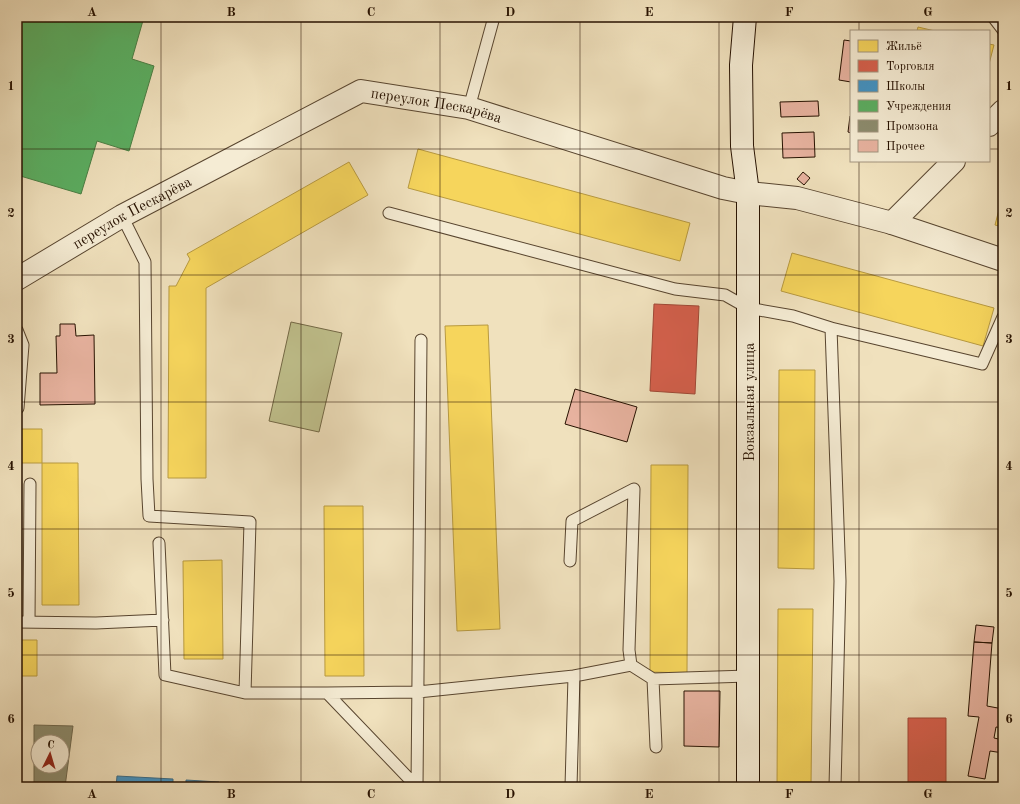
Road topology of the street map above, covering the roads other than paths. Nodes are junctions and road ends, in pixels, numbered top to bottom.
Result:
1 (494, 17) edge
2 (744, 17) edge
3 (993, 17) edge
4 (1003, 30) edge
5 (469, 108) junction
6 (1003, 111) edge
7 (990, 124) edge
8 (953, 162) edge
9 (748, 193) junction
10 (389, 213) dead end
11 (122, 216) junction
12 (892, 223) junction
13 (1003, 260) edge
14 (17, 279) edge
15 (748, 308) junction
16 (1003, 317) edge
17 (831, 328) junction
18 (17, 330) edge
19 (421, 340) dead end
20 (17, 408) edge
21 (30, 484) dead end
22 (159, 543) dead end
23 (570, 561) dead end
24 (163, 620) junction
25 (17, 622) edge
26 (29, 622) junction
27 (631, 665) junction
28 (574, 676) junction
29 (748, 676) junction
30 (652, 679) junction
31 (418, 692) junction
32 (245, 693) junction
33 (327, 694) junction
34 (656, 747) dead end
35 (417, 787) edge
36 (571, 787) edge
37 (748, 787) edge
38 (835, 787) edge

1 - 5 lane
2 - 9 street, Вокзальная улица
3 - 4 lane
5 - 9 street, переулок Пескарёва
5 - 11 street, переулок Пескарёва
6 - 7 street
8 - 12 street
9 - 12 street, переулок Пескарёва
9 - 15 street, Вокзальная улица
10 - 15 lane
11 - 14 street, переулок Пескарёва
11 - 32 lane
12 - 13 street, переулок Пескарёва
15 - 17 lane
15 - 29 street, Вокзальная улица
16 - 17 lane
17 - 38 lane
18 - 20 lane
19 - 31 lane
21 - 26 lane
22 - 24 lane
23 - 27 lane
24 - 26 lane
24 - 32 lane
25 - 26 lane
27 - 28 lane
27 - 30 lane
28 - 31 lane
28 - 36 lane
29 - 30 lane
29 - 37 street, Вокзальная улица
30 - 34 lane
31 - 33 lane
31 - 35 lane
32 - 33 lane
33 - 35 lane

